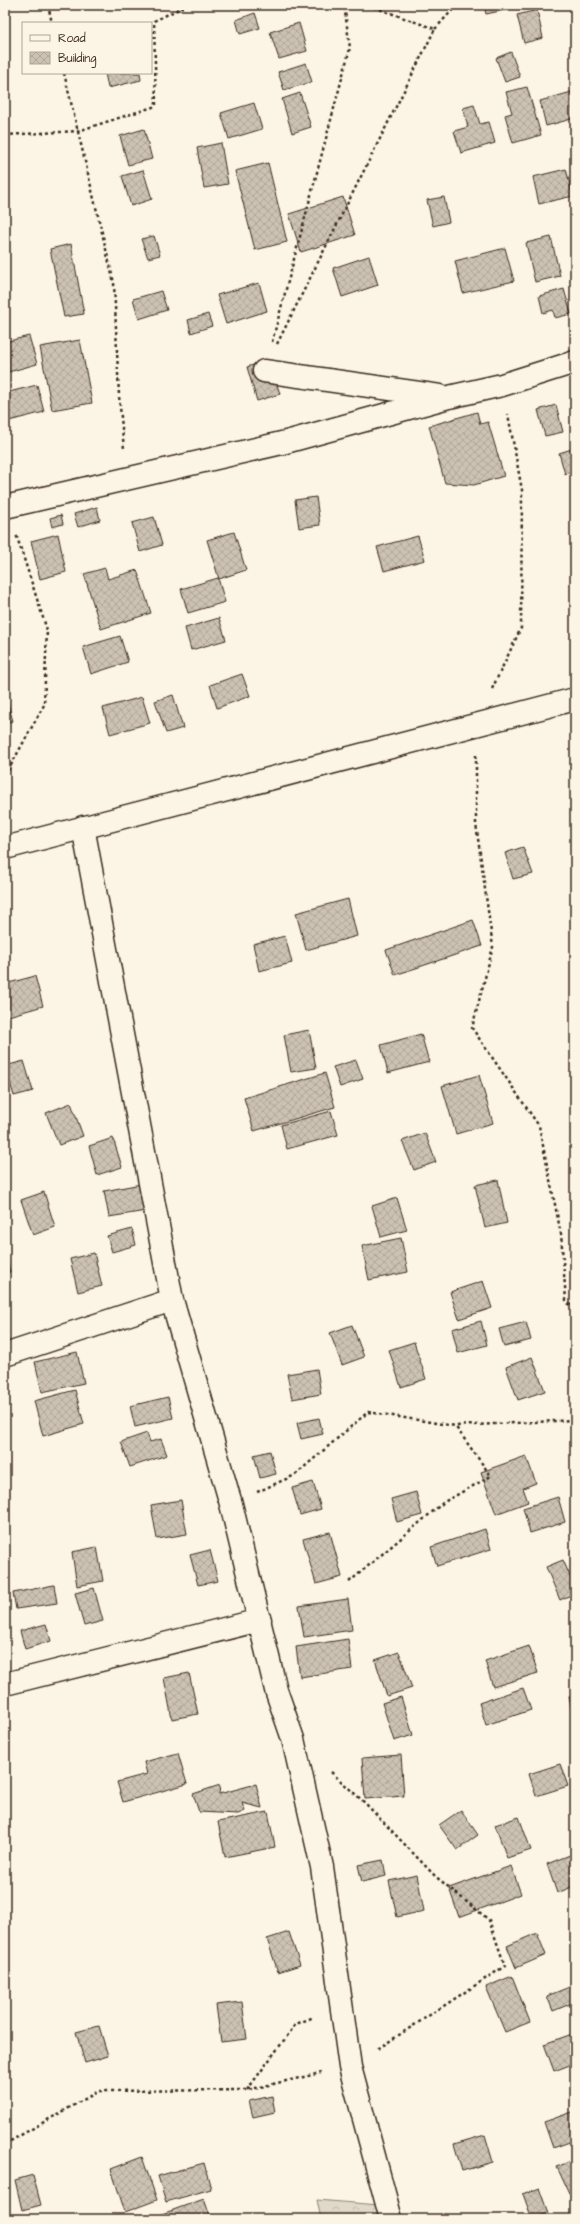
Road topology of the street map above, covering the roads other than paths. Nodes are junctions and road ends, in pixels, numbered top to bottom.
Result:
1 (575, 362) edge
2 (264, 371) road end
3 (449, 397) junction
4 (15, 504) edge
5 (575, 699) edge
6 (83, 827) junction
7 (5, 848) edge
8 (172, 1300) junction
9 (5, 1355) edge
10 (260, 1620) junction
11 (5, 1684) edge
12 (391, 2219) edge

1 - 3 street
2 - 3 street
3 - 4 street
5 - 6 street
6 - 7 street
6 - 8 street
8 - 9 street
8 - 10 street
10 - 11 street
10 - 12 street

